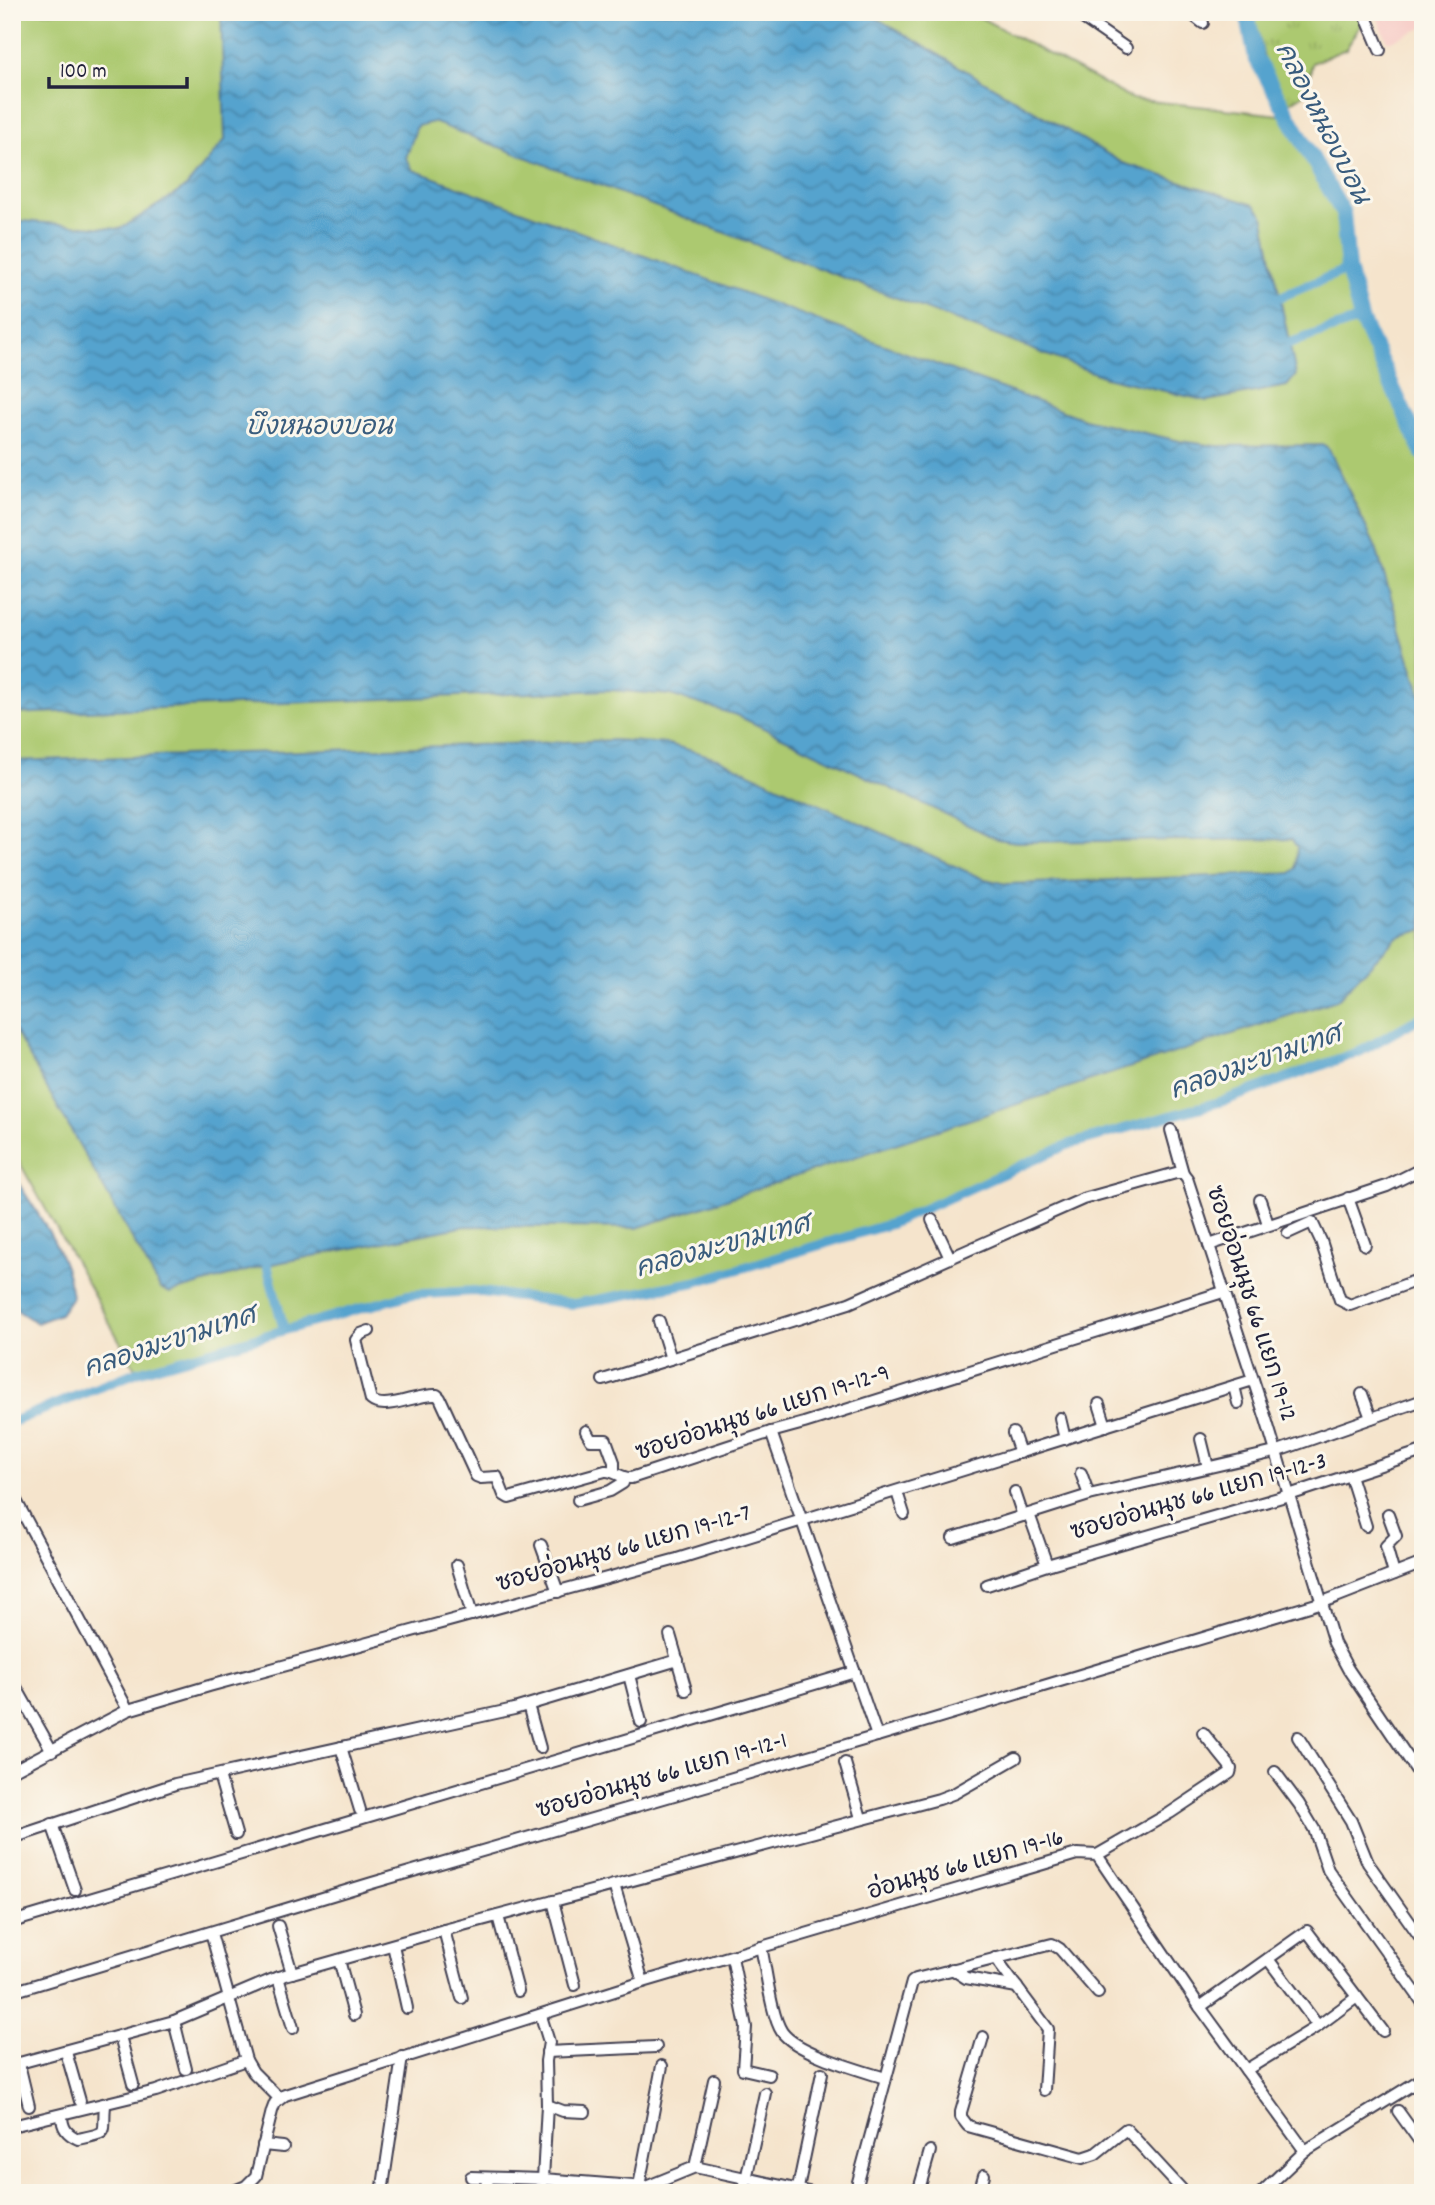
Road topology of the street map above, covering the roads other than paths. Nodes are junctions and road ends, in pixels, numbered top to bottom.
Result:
1 (1074, 12) edge
2 (1189, 12) edge
3 (1364, 12) edge
4 (1203, 23) dead end
5 (1126, 48) dead end
6 (1380, 50) dead end
7 (1171, 1130) dead end
8 (1423, 1168) edge
9 (1183, 1173) junction
10 (1348, 1198) junction
11 (1260, 1200) dead end
12 (932, 1220) dead end
13 (1268, 1224) junction
14 (1288, 1233) dead end
15 (1209, 1245) junction
16 (1365, 1245) dead end
17 (950, 1258) junction
18 (1421, 1279) edge
19 (1223, 1292) junction
20 (659, 1321) dead end
21 (369, 1331) dead end
22 (671, 1359) junction
23 (603, 1380) dead end
24 (1253, 1380) junction
25 (1234, 1386) junction
26 (1362, 1394) dead end
27 (1423, 1399) edge
28 (1099, 1404) dead end
29 (1238, 1404) dead end
30 (1060, 1418) dead end
31 (1371, 1418) junction
32 (1106, 1426) junction
33 (586, 1431) dead end
34 (771, 1432) junction
35 (1013, 1433) dead end
36 (1065, 1439) junction
37 (1201, 1439) dead end
38 (1423, 1451) edge
39 (1276, 1452) junction
40 (1020, 1453) junction
41 (1209, 1467) junction
42 (614, 1471) junction
43 (1081, 1473) dead end
44 (1350, 1475) junction
45 (624, 1478) junction
46 (897, 1492) junction
47 (1015, 1492) dead end
48 (12, 1493) edge
49 (1089, 1495) junction
50 (1289, 1495) junction
51 (578, 1500) dead end
52 (904, 1514) dead end
53 (1388, 1514) dead end
54 (1026, 1515) junction
55 (802, 1521) junction
56 (1366, 1526) dead end
57 (953, 1538) dead end
58 (541, 1545) dead end
59 (1423, 1563) edge
60 (1047, 1564) junction
61 (457, 1565) dead end
62 (1394, 1574) junction
63 (987, 1585) dead end
64 (558, 1592) junction
65 (1323, 1602) junction
66 (472, 1615) junction
67 (670, 1635) dead end
68 (678, 1660) junction
69 (855, 1672) junction
70 (629, 1675) junction
71 (12, 1680) edge
72 (686, 1690) dead end
73 (528, 1705) junction
74 (128, 1710) junction
75 (641, 1722) dead end
76 (1203, 1733) dead end
77 (877, 1736) junction
78 (1298, 1737) dead end
79 (341, 1747) junction
80 (540, 1748) dead end
81 (52, 1751) junction
82 (1016, 1758) dead end
83 (845, 1763) dead end
84 (12, 1771) edge
85 (1275, 1772) dead end
86 (219, 1775) junction
87 (1423, 1780) edge
88 (360, 1810) dead end
89 (862, 1818) junction
90 (51, 1824) junction
91 (236, 1834) dead end
92 (12, 1838) edge
93 (1097, 1855) junction
94 (614, 1885) junction
95 (75, 1890) dead end
96 (553, 1901) junction
97 (498, 1916) junction
98 (12, 1922) edge
99 (278, 1926) dead end
100 (444, 1930) junction
101 (211, 1933) junction
102 (1423, 1941) edge
103 (393, 1945) junction
104 (761, 1947) junction
105 (732, 1956) junction
106 (995, 1958) junction
107 (1268, 1959) junction
108 (339, 1960) junction
109 (952, 1969) junction
110 (292, 1973) junction
111 (278, 1977) junction
112 (643, 1982) junction
113 (575, 1985) dead end
114 (1017, 1987) junction
115 (518, 1991) dead end
116 (12, 1992) edge
117 (1098, 1993) dead end
118 (1357, 1997) junction
119 (462, 1998) dead end
120 (228, 1999) junction
121 (1423, 2003) edge
122 (1200, 2007) junction
123 (408, 2008) dead end
124 (354, 2015) dead end
125 (541, 2015) junction
126 (174, 2021) junction
127 (1318, 2026) junction
128 (293, 2028) dead end
129 (1383, 2031) dead end
130 (120, 2036) junction
131 (983, 2037) dead end
132 (656, 2046) dead end
133 (66, 2052) junction
134 (547, 2052) junction
135 (402, 2057) junction
136 (246, 2060) junction
137 (15, 2065) edge
138 (662, 2066) dead end
139 (186, 2069) dead end
140 (1246, 2070) junction
141 (822, 2073) dead end
142 (769, 2075) dead end
143 (885, 2078) junction
144 (1423, 2078) edge
145 (714, 2080) dead end
146 (133, 2084) dead end
147 (1044, 2090) dead end
148 (765, 2093) dead end
149 (279, 2098) junction
150 (80, 2101) dead end
151 (106, 2105) junction
152 (547, 2105) junction
153 (1394, 2105) junction
154 (29, 2106) dead end
155 (585, 2112) dead end
156 (62, 2115) junction
157 (12, 2126) edge
158 (263, 2145) junction
159 (1423, 2146) edge
160 (283, 2147) dead end
161 (930, 2151) dead end
162 (1305, 2151) junction
163 (695, 2166) junction
164 (985, 2175) dead end
165 (471, 2177) dead end
166 (747, 2177) junction
167 (489, 2178) junction
168 (543, 2179) junction
169 (592, 2188) edge
170 (799, 2188) junction
171 (644, 2189) edge
172 (229, 2193) edge
173 (382, 2193) edge
174 (483, 2193) edge
175 (538, 2193) edge
176 (743, 2193) edge
177 (813, 2193) edge
178 (855, 2193) edge
179 (918, 2193) edge
180 (979, 2193) edge
181 (1185, 2193) edge
182 (1261, 2193) edge

1 - 5 street
2 - 4 street
3 - 6 street
7 - 9 street
8 - 10 street
9 - 15 street, ซอยอ่อนนุช 66 แยก 19-12
9 - 17 street, ซอยอ่อนนุช 66 แยก 19-12
10 - 13 street
10 - 16 street
11 - 13 street
12 - 17 street
13 - 15 street
14 - 18 street
15 - 19 street, ซอยอ่อนนุช 66 แยก 19-12
17 - 22 street, ซอยอ่อนนุช 66 แยก 19-12
19 - 24 street, ซอยอ่อนนุช 66 แยก 19-12
19 - 34 street, ซอยอ่อนนุช 66 แยก 19-12-9
20 - 22 street
21 - 42 street, ซอยอ่อนนุช 66 แยก 19-12-9
22 - 23 street, ซอยอ่อนนุช 66 แยก 19-12
24 - 25 street, ซอยอ่อนนุช 66 แยก 19-12-7
24 - 39 street, ซอยอ่อนนุช 66 แยก 19-12
25 - 29 street
25 - 32 street, ซอยอ่อนนุช 66 แยก 19-12-7
26 - 31 street
27 - 31 street
28 - 32 street
30 - 36 street
31 - 39 street
32 - 36 street, ซอยอ่อนนุช 66 แยก 19-12-7
33 - 42 street
34 - 45 street, ซอยอ่อนนุช 66 แยก 19-12-9
34 - 55 street
35 - 40 street
36 - 40 street, ซอยอ่อนนุช 66 แยก 19-12-7
37 - 41 street
38 - 44 street, ซอยอ่อนนุช 66 แยก 19-12-3
39 - 41 street
39 - 50 street, ซอยอ่อนนุช 66 แยก 19-12
40 - 46 street, ซอยอ่อนนุช 66 แยก 19-12-7
41 - 49 street
42 - 45 street, ซอยอ่อนนุช 66 แยก 19-12-9
43 - 49 street
44 - 50 street, ซอยอ่อนนุช 66 แยก 19-12-3
44 - 56 street
45 - 51 street
46 - 52 street
46 - 55 street, ซอยอ่อนนุช 66 แยก 19-12-7
47 - 54 street
48 - 74 street
49 - 54 street
50 - 60 street, ซอยอ่อนนุช 66 แยก 19-12-3
50 - 65 street, ซอยอ่อนนุช 66 แยก 19-12
53 - 62 street
54 - 57 street
54 - 60 street
55 - 64 street, ซอยอ่อนนุช 66 แยก 19-12-7
55 - 69 street
58 - 64 street
59 - 62 street, ซอยอ่อนนุช 66 แยก 19-12-1
60 - 63 street, ซอยอ่อนนุช 66 แยก 19-12-3
61 - 66 street
62 - 65 street, ซอยอ่อนนุช 66 แยก 19-12-1
64 - 66 street, ซอยอ่อนนุช 66 แยก 19-12-7
65 - 77 street, ซอยอ่อนนุช 66 แยก 19-12-1
65 - 87 street, ซอยอ่อนนุช 66 แยก 19-12
66 - 74 street, ซอยอ่อนนุช 66 แยก 19-12-7
67 - 68 street
68 - 70 street
68 - 72 street
69 - 77 street
69 - 98 street
70 - 73 street
70 - 75 street
71 - 81 street
73 - 79 street
73 - 80 street
74 - 81 street, ซอยอ่อนนุช 66 แยก 19-12-7
76 - 93 street
77 - 101 street, ซอยอ่อนนุช 66 แยก 19-12-1
78 - 102 street
79 - 86 street
79 - 88 street
81 - 84 street, ซอยอ่อนนุช 66 แยก 19-12-7
82 - 89 street
83 - 89 street
85 - 121 street
86 - 90 street
86 - 91 street
89 - 94 street
90 - 92 street
90 - 95 street
93 - 104 street, อ่อนนุช 66 แยก 19-16
93 - 122 street, อ่อนนุช 66 แยก 19-16
94 - 96 street
94 - 112 street
96 - 97 street
96 - 113 street
97 - 100 street
97 - 115 street
99 - 110 street
100 - 103 street
100 - 119 street
101 - 116 street, ซอยอ่อนนุช 66 แยก 19-12-1
101 - 120 street
103 - 108 street
103 - 123 street
104 - 105 street, อ่อนนุช 66 แยก 19-16
104 - 143 street
105 - 112 street, อ่อนนุช 66 แยก 19-16
105 - 142 street
106 - 109 street
106 - 114 street
106 - 117 street
107 - 118 street
107 - 122 street
107 - 127 street
108 - 110 street
108 - 124 street
109 - 114 street
109 - 143 street
110 - 111 street
111 - 120 street
111 - 128 street
112 - 125 street, อ่อนนุช 66 แยก 19-16
114 - 147 street
118 - 127 street
118 - 129 street
120 - 126 street
120 - 136 street
122 - 140 street, อ่อนนุช 66 แยก 19-16
125 - 134 street
125 - 135 street, อ่อนนุช 66 แยก 19-16
126 - 130 street
126 - 139 street
127 - 140 street
130 - 133 street
130 - 146 street
131 - 181 street
132 - 134 street
133 - 137 street
133 - 150 street
134 - 152 street
135 - 149 street, อ่อนนุช 66 แยก 19-16
135 - 173 street
136 - 149 street
136 - 151 street
137 - 154 street
138 - 171 street
140 - 162 street, อ่อนนุช 66 แยก 19-16
141 - 170 street
143 - 178 street
144 - 153 street
145 - 163 street
148 - 166 street
149 - 158 street
151 - 156 street
151 - 156 street
152 - 155 street
152 - 168 street
153 - 159 street
153 - 162 street
156 - 157 street
158 - 160 street
158 - 172 street
161 - 179 street
162 - 182 street
163 - 166 street
163 - 171 street
164 - 180 street
165 - 167 street
166 - 170 street
166 - 176 street
167 - 168 street
167 - 174 street
168 - 169 street
168 - 175 street
169 - 171 street
170 - 177 street

